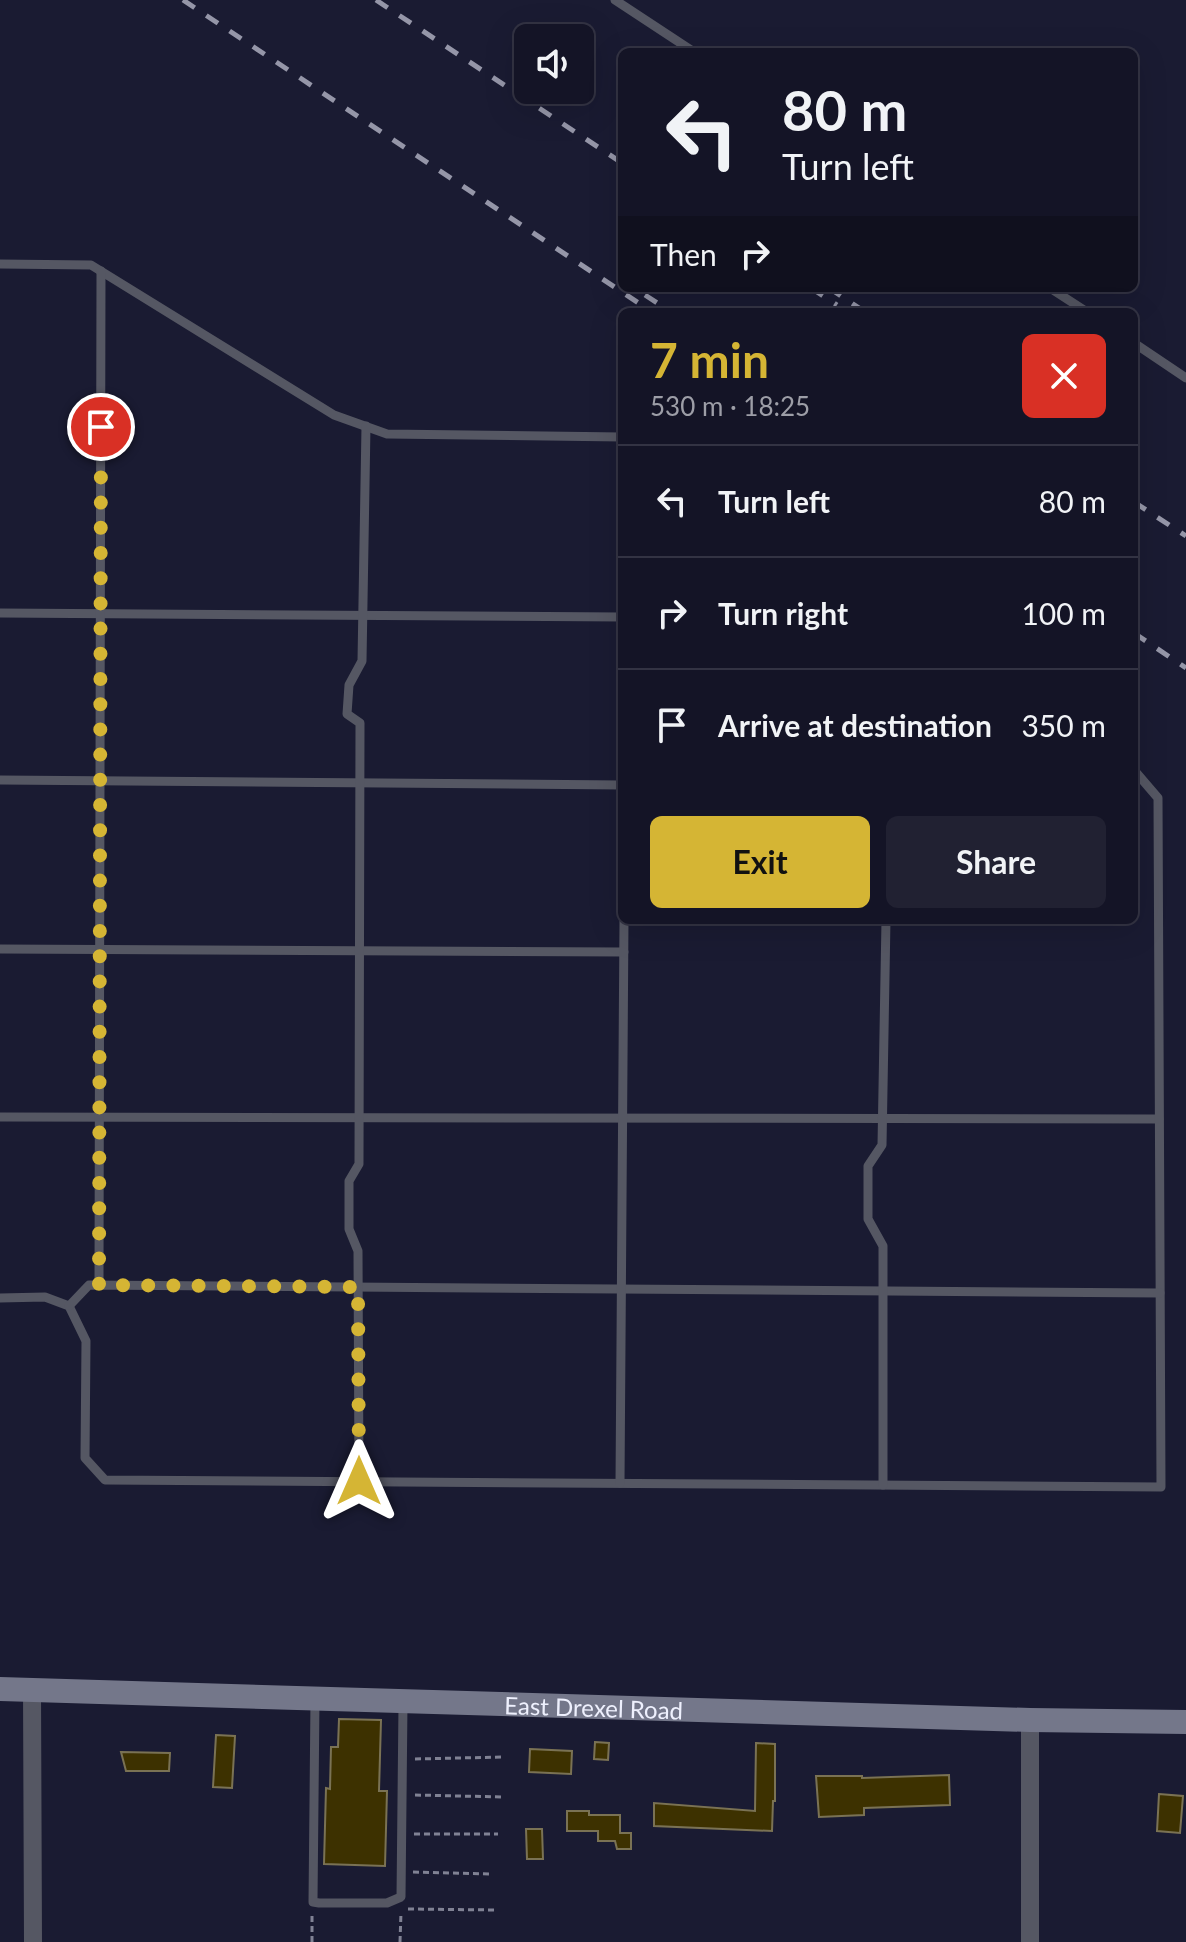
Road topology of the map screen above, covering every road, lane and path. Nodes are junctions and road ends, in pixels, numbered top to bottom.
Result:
1 (615, 0) edge
2 (688, 48) edge
3 (0, 264) edge
4 (101, 271) junction
5 (1056, 292) edge
6 (1081, 308) edge
7 (1138, 346) edge
8 (1186, 378) edge
9 (366, 426) junction
10 (618, 437) edge
11 (0, 613) edge
12 (100, 614) junction
13 (363, 615) junction
14 (618, 617) edge
15 (1138, 775) edge
16 (0, 780) edge
17 (100, 781) junction
18 (360, 783) junction
19 (618, 785) edge
20 (624, 924) edge
21 (886, 924) edge
22 (0, 949) edge
23 (100, 949) junction
24 (359, 951) junction
25 (624, 952) junction
26 (0, 1117) edge
27 (99, 1117) junction
28 (359, 1118) junction
29 (623, 1118) junction
30 (882, 1119) junction
31 (1159, 1119) junction
32 (99, 1285) junction
33 (358, 1287) junction
34 (621, 1289) junction
35 (883, 1291) junction
36 (1160, 1293) junction
37 (0, 1298) edge
38 (69, 1306) junction
39 (359, 1481) junction
40 (620, 1483) junction
41 (883, 1485) junction
42 (0, 1689) edge
43 (32, 1689) junction
44 (315, 1698) junction
45 (403, 1701) junction
46 (1030, 1720) junction
47 (1186, 1722) edge
48 (503, 1757) dead end
49 (402, 1759) junction
50 (402, 1795) junction
51 (503, 1797) dead end
52 (402, 1834) junction
53 (498, 1834) dead end
54 (402, 1872) junction
55 (493, 1874) dead end
56 (313, 1902) junction
57 (496, 1910) dead end
58 (33, 1942) edge
59 (312, 1942) edge
60 (400, 1942) edge
61 (1030, 1942) edge

1 - 2 lane
3 - 4 lane
4 - 9 lane
4 - 12 lane
5 - 6 lane
7 - 8 lane
9 - 10 lane
9 - 13 lane
11 - 12 lane
12 - 13 lane
12 - 17 lane
13 - 14 lane
13 - 18 lane
15 - 31 lane
16 - 17 lane
17 - 18 lane
17 - 23 lane
18 - 19 lane
18 - 24 lane
20 - 25 lane
21 - 30 lane
22 - 23 lane
23 - 24 lane
23 - 27 lane
24 - 25 lane
24 - 28 lane
25 - 29 lane
26 - 27 lane
27 - 28 lane
27 - 32 lane
28 - 29 lane
28 - 33 lane
29 - 30 lane
29 - 34 lane
30 - 31 lane
30 - 35 lane
31 - 36 lane
32 - 33 lane
32 - 38 lane
33 - 34 lane
33 - 39 lane
34 - 35 lane
34 - 40 lane
35 - 36 lane
35 - 41 lane
36 - 41 lane
37 - 38 lane
38 - 39 lane
39 - 40 lane
40 - 41 lane
42 - 43 street, East Drexel Road
43 - 44 street, East Drexel Road
43 - 58 street
44 - 45 street, East Drexel Road
44 - 56 lane
45 - 46 street, East Drexel Road
45 - 49 lane
46 - 47 street, East Drexel Road
46 - 61 street
48 - 49 path
49 - 50 lane
50 - 51 path
50 - 52 lane
52 - 53 path
52 - 54 lane
54 - 55 path
54 - 56 lane
56 - 59 path
57 - 60 path

